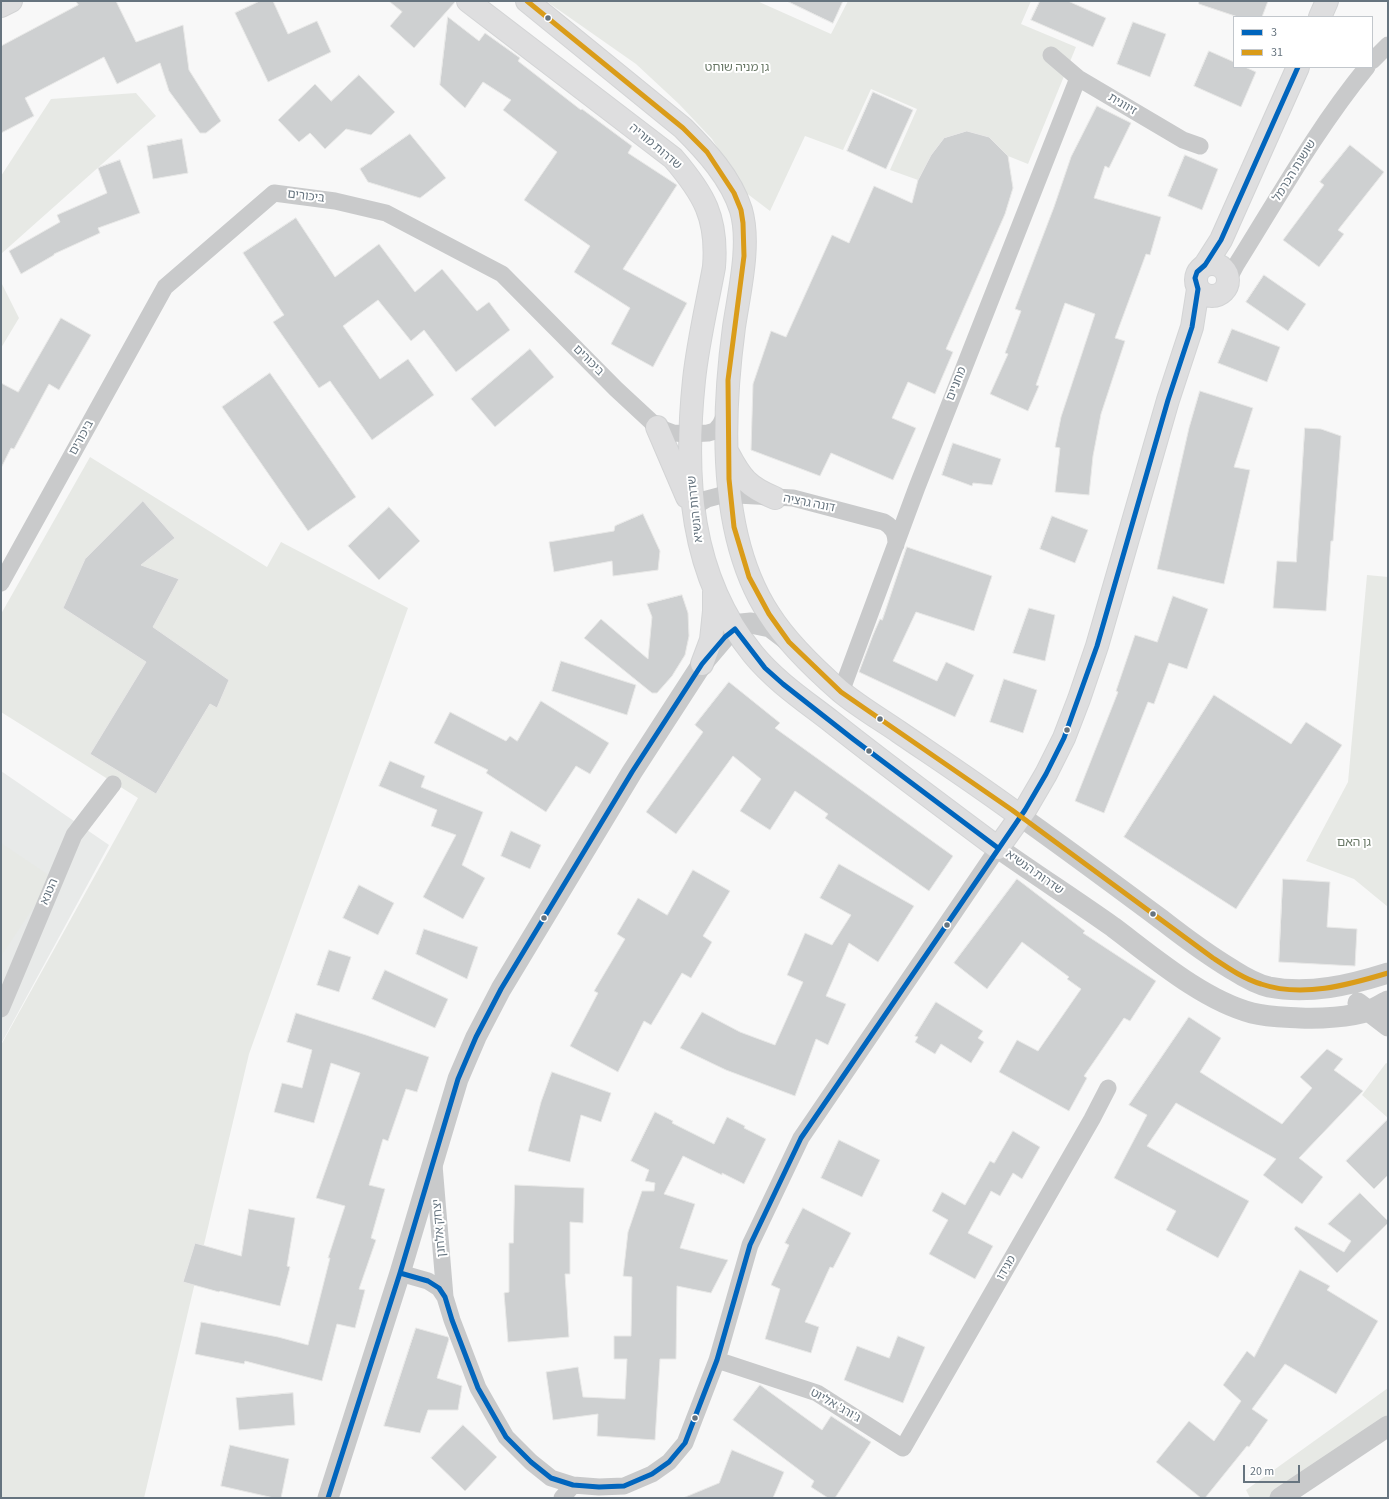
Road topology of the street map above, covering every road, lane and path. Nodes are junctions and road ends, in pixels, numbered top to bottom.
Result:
1 (11, 1) edge
2 (468, 1) edge
3 (527, 1) edge
4 (1327, 1) edge
5 (1, 6) edge
6 (1320, 16) edge
7 (1388, 45) edge
8 (1051, 55) dead end
9 (1373, 60) edge
10 (1298, 68) edge
11 (1366, 68) edge
12 (1078, 78) junction
13 (1200, 146) dead end
14 (1214, 279) junction
15 (727, 411) junction
16 (657, 427) junction
17 (690, 434) junction
18 (727, 451) junction
19 (917, 487) junction
20 (730, 495) junction
21 (774, 498) junction
22 (694, 512) junction
23 (875, 519) junction
24 (896, 545) junction
25 (1, 583) edge
26 (714, 590) junction
27 (734, 629) junction
28 (789, 642) junction
29 (702, 664) junction
30 (841, 692) junction
31 (1046, 774) junction
32 (113, 784) dead end
33 (994, 797) junction
34 (1020, 816) junction
35 (998, 848) junction
36 (1388, 973) edge
37 (1308, 989) junction
38 (1388, 1001) edge
39 (1, 1009) edge
40 (1369, 1011) junction
41 (1388, 1026) edge
42 (1108, 1088) dead end
43 (434, 1159) junction
44 (400, 1273) junction
45 (445, 1296) junction
46 (717, 1360) junction
47 (1388, 1426) edge
48 (903, 1448) joint
49 (573, 1485) junction
50 (328, 1498) edge
51 (562, 1498) edge
52 (1280, 1498) edge

1 - 5 main road
2 - 17 main road, שדרות מוריה
3 - 15 main road
4 - 6 main road
7 - 9 street
8 - 12 street, זיוונית
10 - 14 main road
11 - 14 street, שושנת הכרמל
12 - 13 street, זיוונית
12 - 19 street, מחניים
14 - 31 main road
15 - 17 street, ביכורים
15 - 18 main road
16 - 17 street, ביכורים
16 - 22 main road
16 - 25 street, ביכורים
17 - 22 main road, שדרות הנשיא
18 - 20 main road
18 - 21 main road
19 - 23 street
19 - 24 street, מחניים
20 - 21 street, דונה גרציה
20 - 22 street, דונה גרציה
20 - 28 main road
21 - 23 street, דונה גרציה
22 - 26 main road, שדרות הנשיא
23 - 24 street, דונה גרציה
24 - 30 street, מחניים
26 - 27 main road, שדרות הנשיא
26 - 29 main road
27 - 28 street
27 - 29 street
27 - 35 main road, שדרות הנשיא
28 - 30 main road
29 - 43 street
30 - 33 main road
31 - 33 main road
31 - 34 main road
32 - 39 street, הטנא
33 - 34 main road
34 - 35 main road
34 - 37 street
35 - 40 street, שדרות הנשיא
35 - 46 street, יצחק אלחנן
36 - 37 street
37 - 40 street
38 - 40 street, שדרות הנשיא
40 - 41 street
42 - 48 street, מגידו
43 - 44 street
43 - 45 street, יצחק אלחנן
44 - 45 street
44 - 50 street
45 - 49 street, יצחק אלחנן
46 - 48 street, ג'ורג' אליוט
46 - 49 street, יצחק אלחנן
47 - 52 street
49 - 51 street

